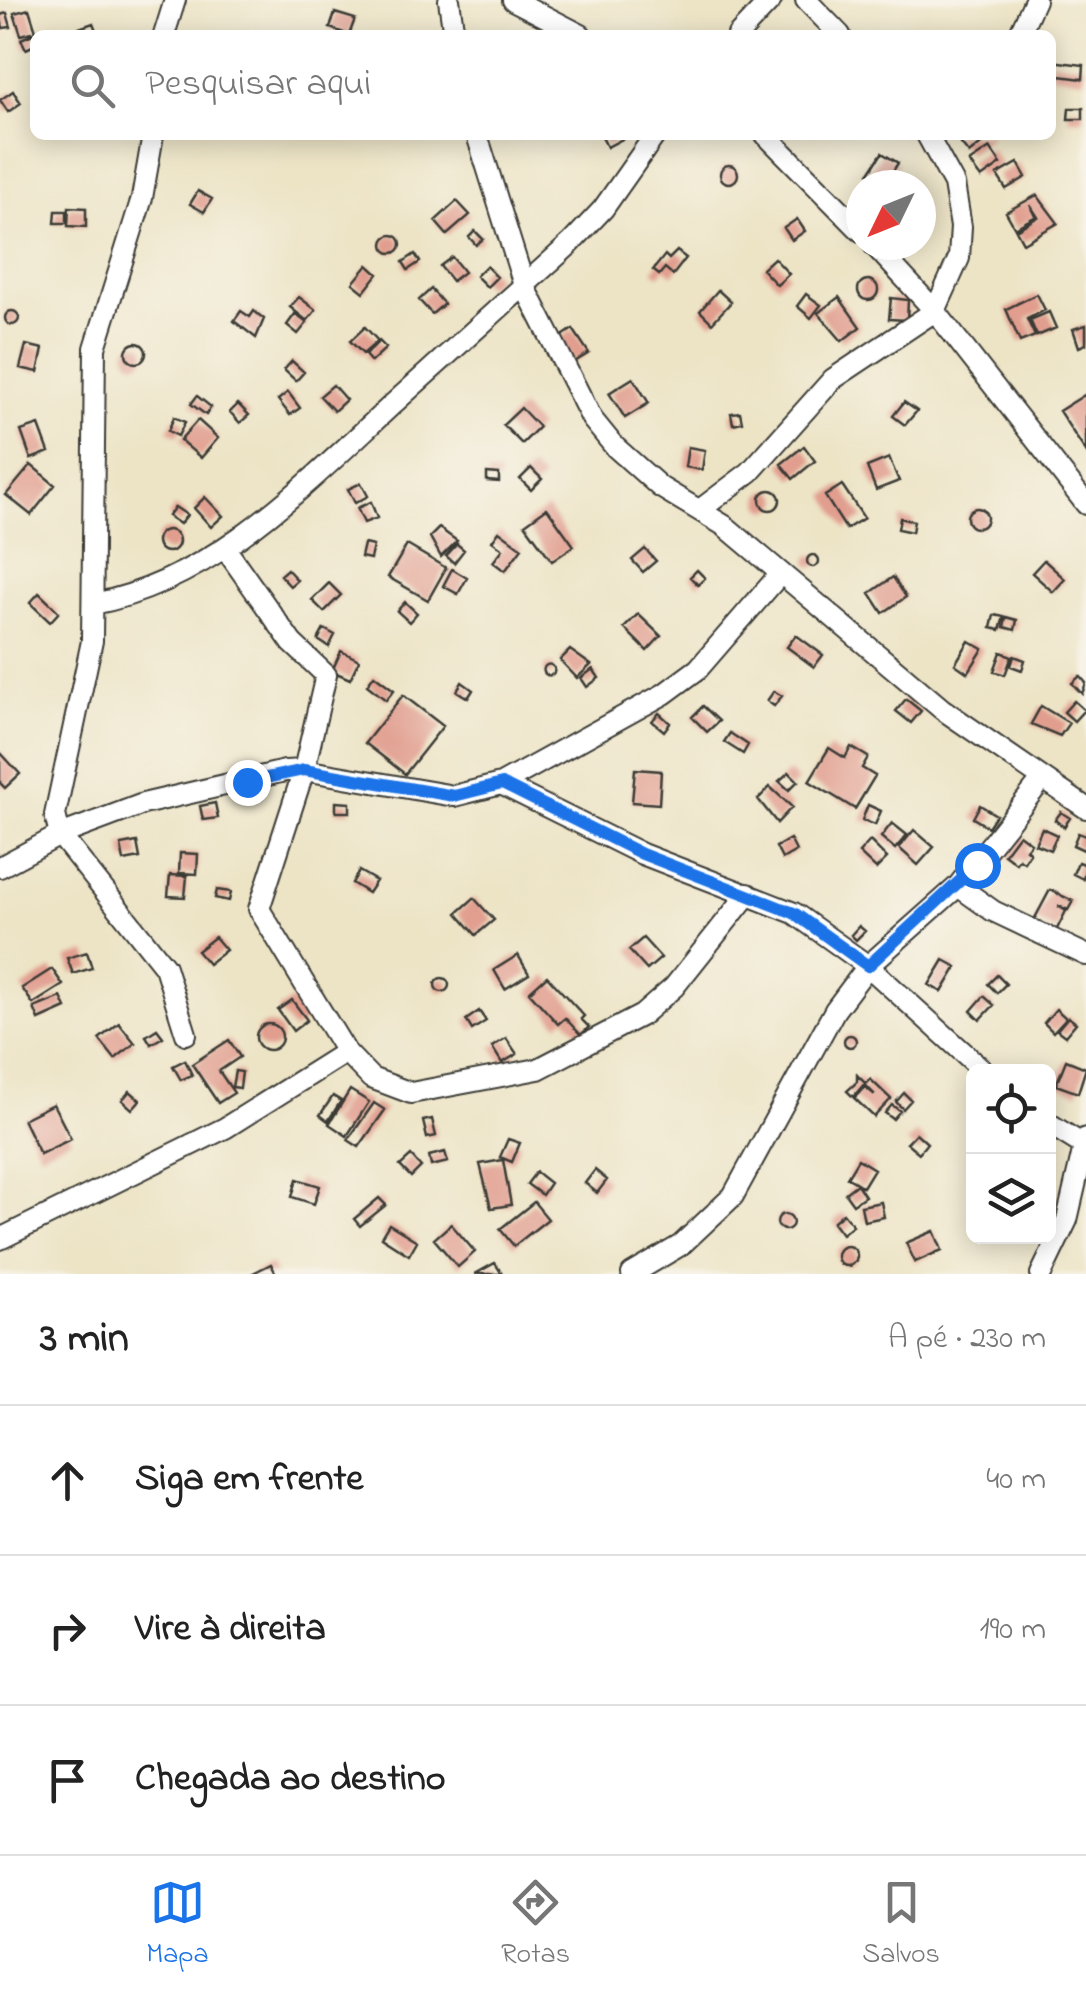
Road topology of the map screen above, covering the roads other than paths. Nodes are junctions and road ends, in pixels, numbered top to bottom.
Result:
1 (175, 0) edge
2 (449, 0) edge
3 (513, 0) edge
4 (771, 0) edge
5 (806, 0) edge
6 (1035, 0) edge
7 (166, 30) edge
8 (453, 30) edge
9 (570, 30) edge
10 (743, 30) edge
11 (835, 30) edge
12 (1021, 30) edge
13 (152, 140) edge
14 (479, 140) edge
15 (651, 140) edge
16 (771, 140) edge
17 (930, 140) edge
18 (846, 216) edge
19 (888, 260) edge
20 (524, 285) junction
21 (935, 312) junction
22 (1086, 504) edge
23 (701, 509) junction
24 (225, 548) junction
25 (781, 573) junction
26 (93, 604) junction
27 (304, 770) junction
28 (1041, 780) junction
29 (502, 784) junction
30 (1086, 808) edge
31 (60, 835) junction
32 (0, 867) edge
33 (958, 886) junction
34 (748, 894) junction
35 (1086, 956) edge
36 (868, 966) junction
37 (186, 1034) dead end
38 (346, 1052) junction
39 (976, 1064) edge
40 (1056, 1127) edge
41 (1084, 1142) edge
42 (0, 1239) edge
43 (632, 1274) edge
44 (1041, 1274) edge

1 - 7 street
2 - 8 street
3 - 9 street
4 - 10 street
5 - 11 street
6 - 12 street
13 - 26 street
14 - 20 street
15 - 20 street
16 - 18 street
17 - 21 street
19 - 21 street
20 - 23 street
20 - 24 street
21 - 22 street
21 - 23 street
23 - 25 street
24 - 26 street
24 - 27 street
25 - 28 street
25 - 29 street
26 - 31 street
27 - 29 street
27 - 31 street
27 - 38 street
28 - 30 street
28 - 33 street
29 - 34 street
31 - 32 street
31 - 37 street
33 - 35 street
33 - 36 street
34 - 36 street
34 - 38 street
36 - 39 street
36 - 43 street
38 - 42 street
40 - 41 street
41 - 44 street

